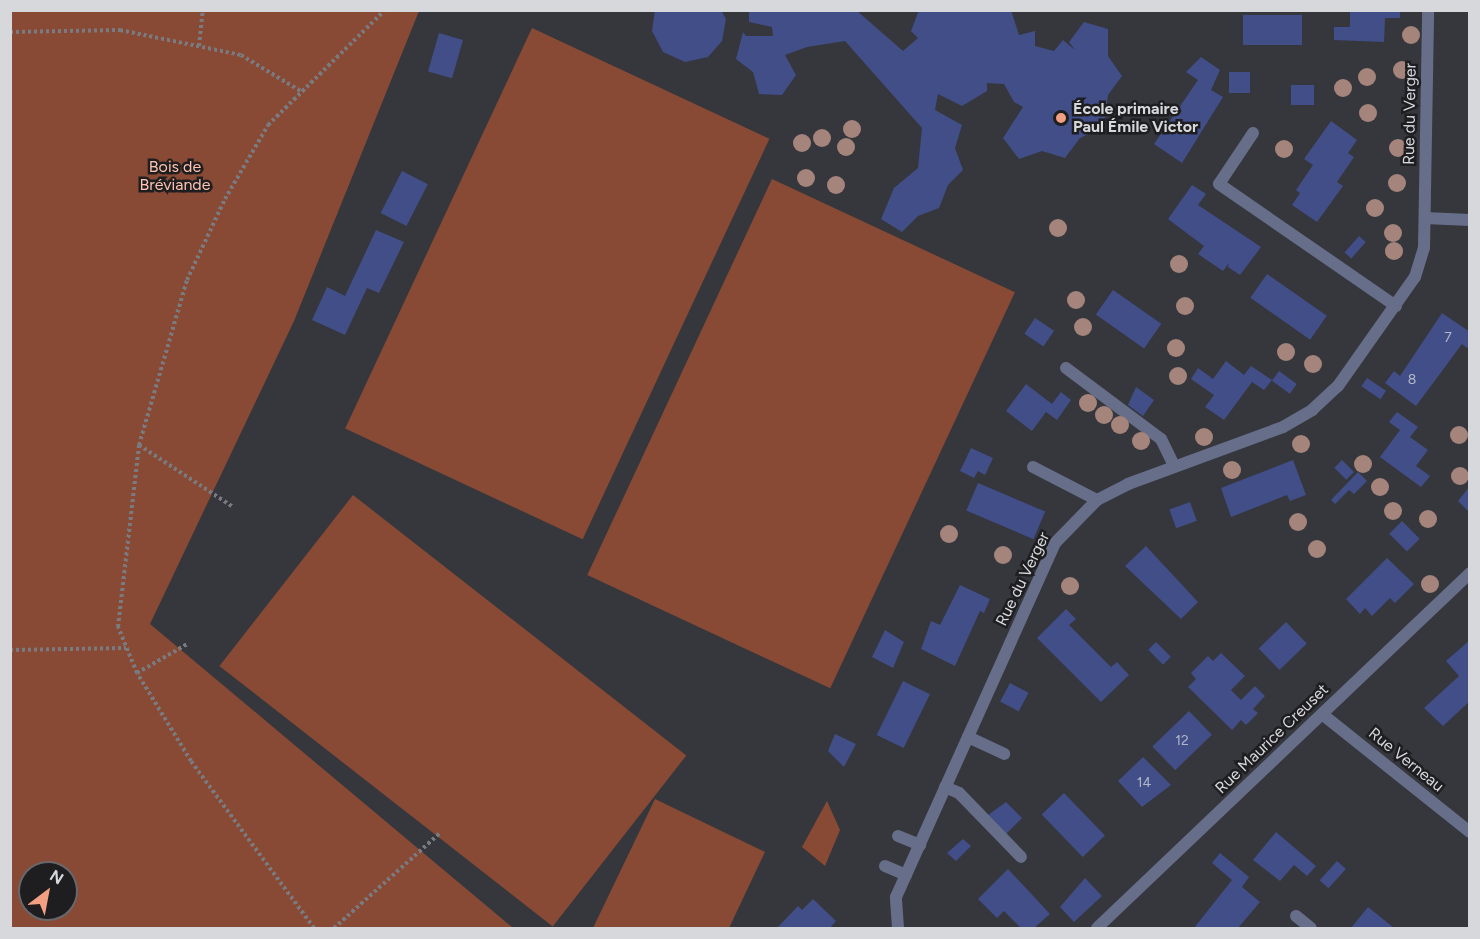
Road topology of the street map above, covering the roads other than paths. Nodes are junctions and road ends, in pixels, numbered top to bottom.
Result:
1 (1428, 10) edge
2 (1253, 133) dead end
3 (1425, 218) junction
4 (1470, 220) edge
5 (1396, 306) junction
6 (1066, 368) dead end
7 (1174, 466) junction
8 (1032, 467) dead end
9 (1097, 500) junction
10 (1470, 573) edge
11 (1322, 714) junction
12 (968, 738) junction
13 (1004, 754) dead end
14 (945, 787) junction
15 (1470, 832) edge
16 (898, 836) dead end
17 (920, 845) junction
18 (1021, 857) dead end
19 (885, 866) dead end
20 (906, 875) junction
21 (1296, 916) dead end
22 (894, 926) edge
23 (1097, 928) edge
24 (1311, 928) edge

1 - 3 street, Rue du Verger
2 - 5 street
3 - 4 street
3 - 5 street, Rue du Verger
5 - 7 street, Rue du Verger
6 - 7 street
7 - 9 street, Rue du Verger
8 - 9 street
9 - 12 street, Rue du Verger
10 - 11 street, Rue Maurice Creuset
11 - 15 street, Rue Verneau
11 - 23 street, Rue Maurice Creuset
12 - 13 street
12 - 14 street, Rue du Verger
14 - 17 street, Rue du Verger
14 - 18 street
16 - 17 street
17 - 20 street, Rue du Verger
19 - 20 street
20 - 22 street, Rue du Verger
21 - 24 street

